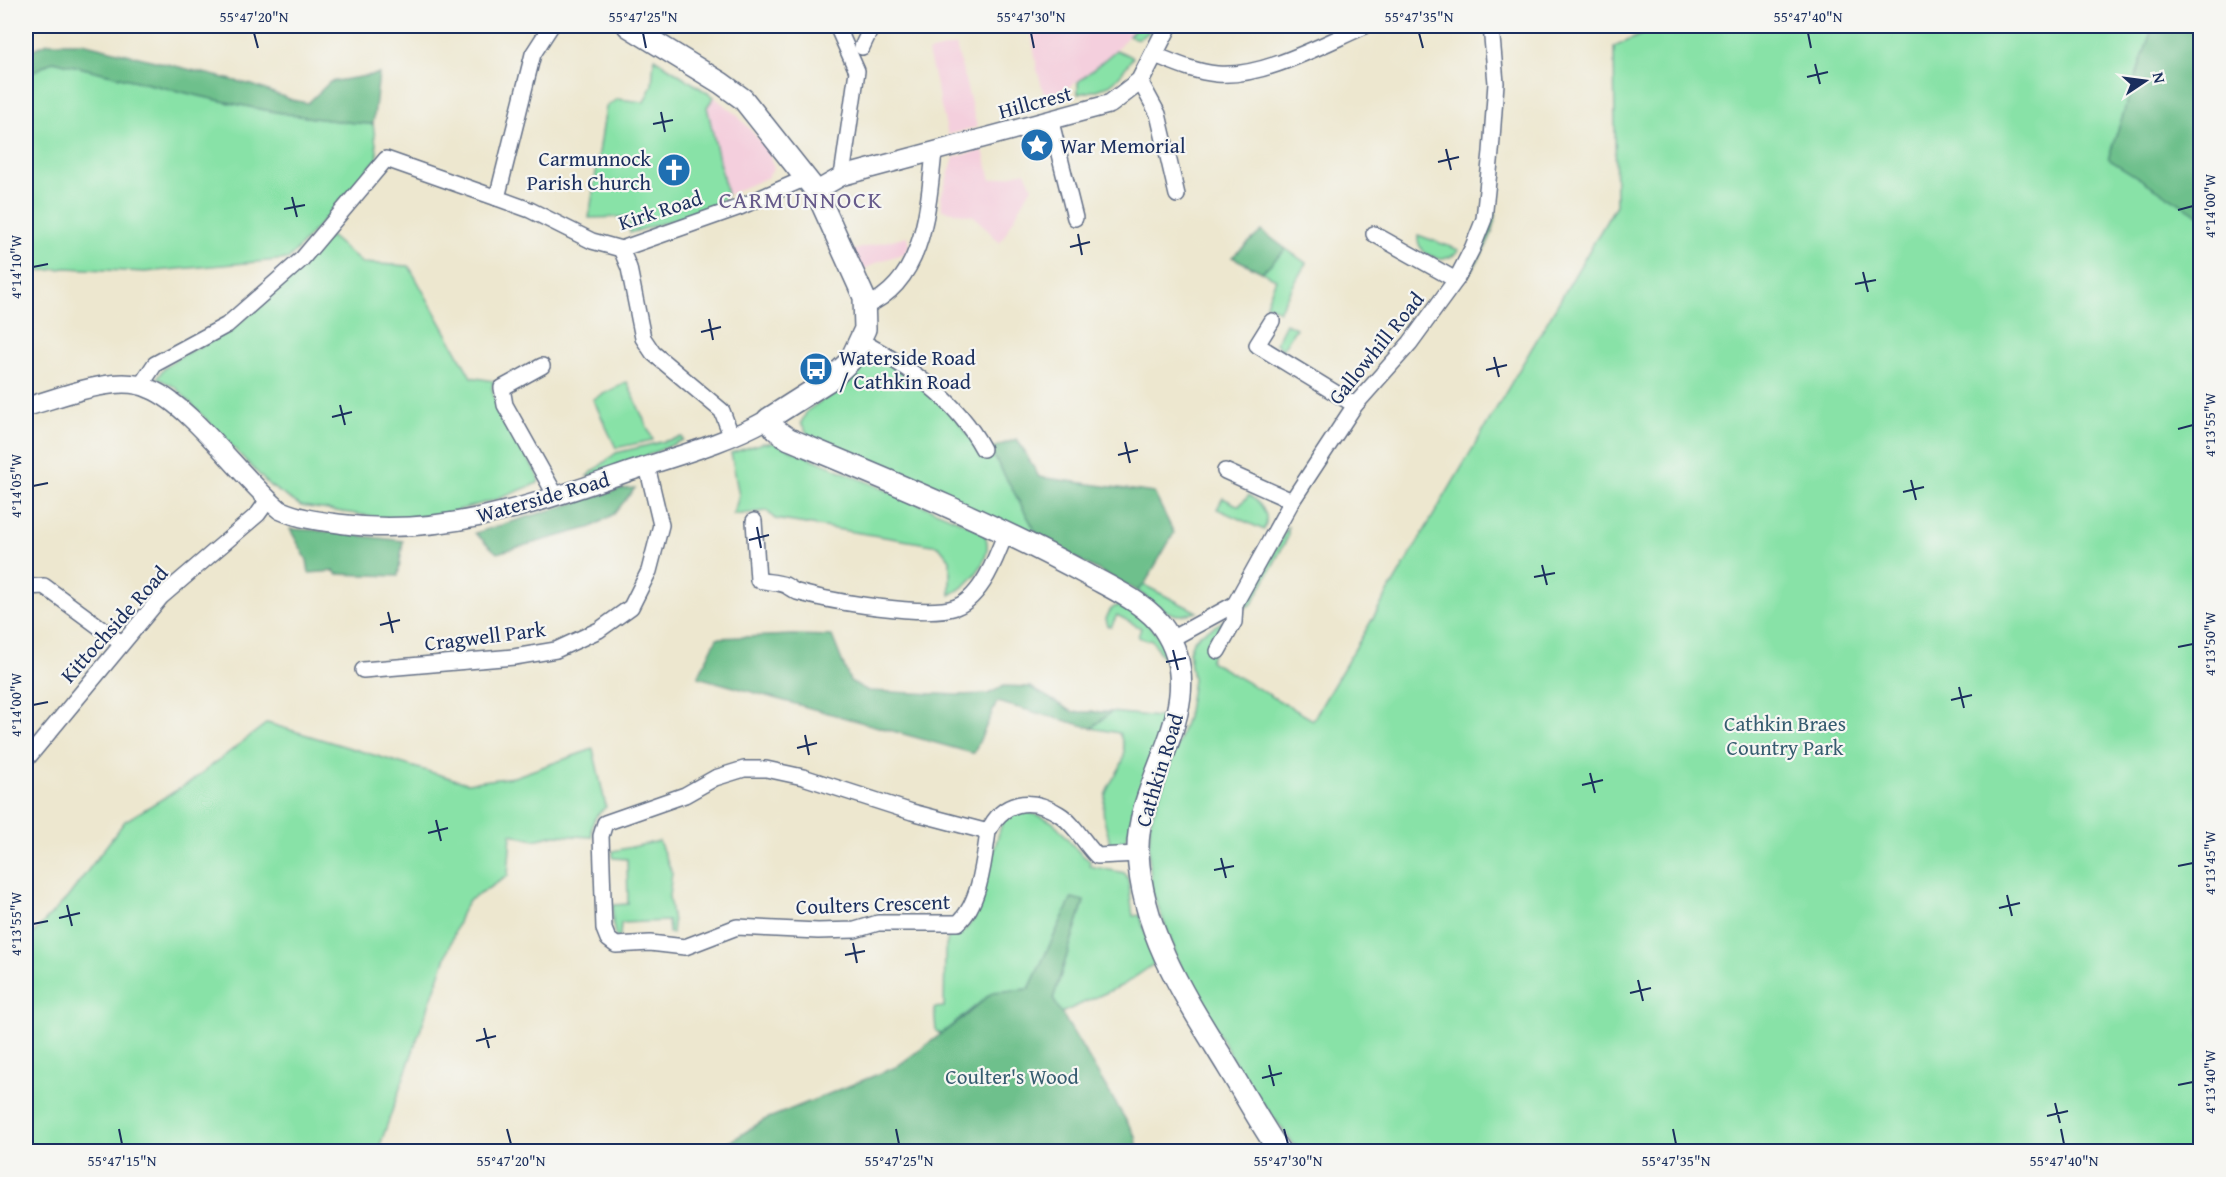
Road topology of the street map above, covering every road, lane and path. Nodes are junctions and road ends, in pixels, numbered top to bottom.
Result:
1 (551, 26) edge
2 (628, 26) edge
3 (837, 26) edge
4 (872, 26) edge
5 (1168, 26) edge
6 (1365, 26) edge
7 (1491, 26) edge
8 (862, 47) dead end
9 (1155, 55) junction
10 (1140, 81) junction
11 (1051, 122) junction
12 (934, 152) junction
13 (842, 176) junction
14 (811, 185) junction
15 (1177, 195) dead end
16 (497, 198) junction
17 (1075, 218) dead end
18 (1374, 234) dead end
19 (621, 249) junction
20 (1456, 280) junction
21 (866, 306) junction
22 (1272, 321) dead end
23 (861, 340) junction
24 (542, 366) dead end
25 (141, 385) junction
26 (1355, 405) junction
27 (26, 407) edge
28 (768, 419) junction
29 (731, 435) junction
30 (983, 448) dead end
31 (648, 466) junction
32 (1225, 471) dead end
33 (556, 496) junction
34 (268, 500) junction
35 (1292, 501) junction
36 (754, 521) dead end
37 (1006, 532) junction
38 (26, 587) edge
39 (1235, 604) junction
40 (1170, 639) junction
41 (120, 642) junction
42 (1218, 651) dead end
43 (363, 670) dead end
44 (26, 760) edge
45 (988, 832) junction
46 (1138, 854) junction
47 (1280, 1152) edge

1 - 16 street
2 - 14 main road
3 - 13 street
4 - 8 street
5 - 9 street, Hillcrest
6 - 9 street
7 - 20 street, Gallowhill Road
9 - 10 street, Hillcrest
10 - 11 street, Hillcrest
10 - 15 street
11 - 12 street, Hillcrest
11 - 17 street
12 - 13 street, Kirk Road
12 - 21 street
13 - 14 street, Kirk Road
14 - 19 street, Kirk Road
14 - 21 main road
16 - 19 street, Kirk Road
16 - 25 street, Kirk Road
18 - 20 street
19 - 29 street
20 - 26 street, Gallowhill Road
21 - 23 main road, Waterside Road
22 - 26 street
23 - 28 main road, Waterside Road
23 - 30 street
24 - 33 street
25 - 27 street, Waterside Road
25 - 34 street, Waterside Road
26 - 35 street, Gallowhill Road
28 - 29 street, Waterside Road
28 - 37 main road, Cathkin Road
29 - 31 street, Waterside Road
31 - 33 street, Waterside Road
31 - 43 street, Cragwell Park
32 - 35 street
33 - 34 street, Waterside Road
34 - 41 street, Kittochside Road
35 - 39 street, Gallowhill Road
36 - 37 street
37 - 40 main road, Cathkin Road
38 - 41 street
39 - 40 street
39 - 42 street, Gallowhill Road
40 - 46 main road, Cathkin Road
41 - 44 street, Kittochside Road
45 - 45 street, Coulters Crescent
45 - 46 street, Coulters Crescent
46 - 47 main road, Cathkin Road

